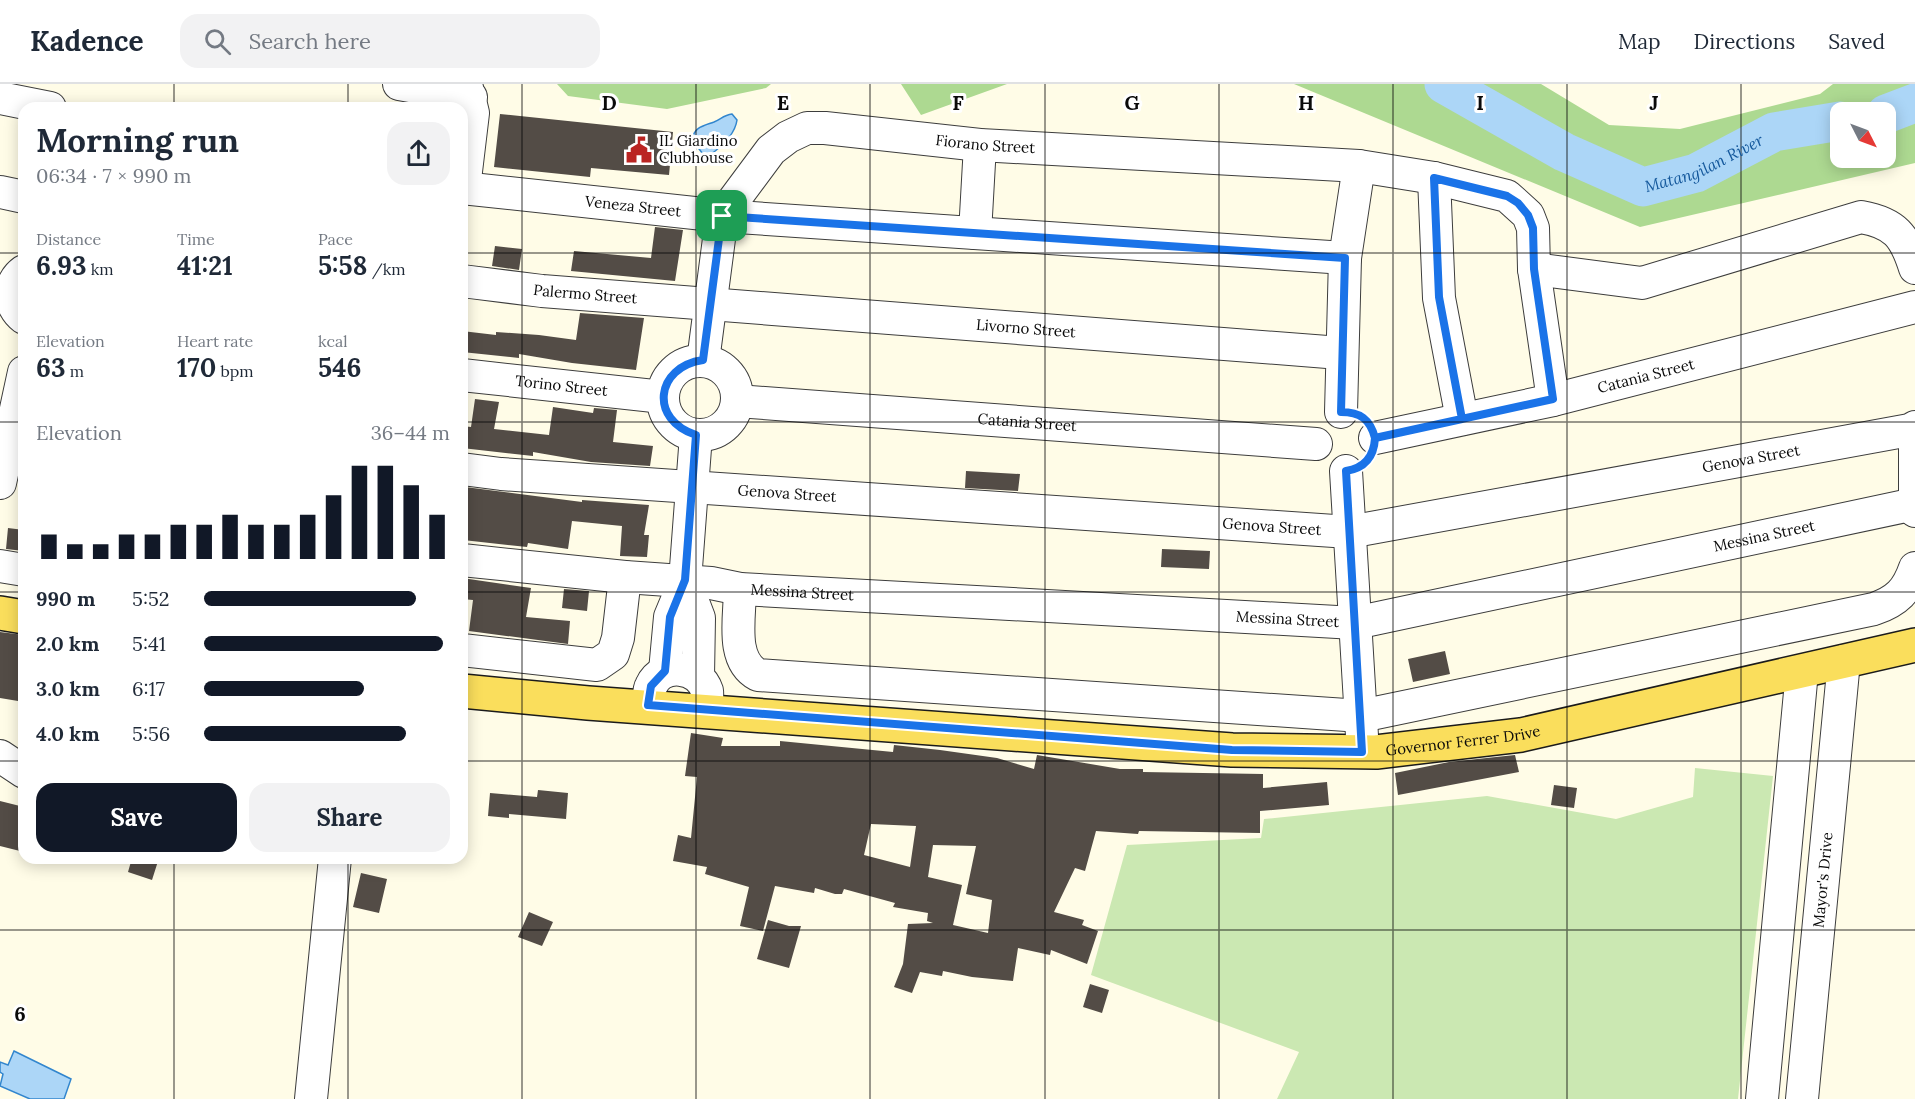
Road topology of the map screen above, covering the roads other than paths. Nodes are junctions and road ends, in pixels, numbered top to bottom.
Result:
1 (399, 84) edge
2 (469, 90) edge
3 (0, 98) edge
4 (20, 102) edge
5 (980, 145) junction
6 (468, 155) edge
7 (1359, 166) junction
8 (1434, 178) junction
9 (468, 189) edge
10 (0, 192) edge
11 (18, 196) edge
12 (722, 216) junction
13 (975, 233) junction
14 (1345, 258) junction
15 (1915, 268) edge
16 (1534, 269) junction
17 (12, 280) edge
18 (468, 282) edge
19 (711, 303) junction
20 (1915, 307) edge
21 (18, 310) edge
22 (1340, 353) junction
23 (703, 360) junction
24 (468, 376) edge
25 (17, 380) edge
26 (663, 397) junction
27 (1553, 399) junction
28 (737, 401) junction
29 (1341, 412) junction
30 (1462, 419) junction
31 (1915, 428) edge
32 (696, 435) junction
33 (1375, 438) junction
34 (1316, 444) junction
35 (468, 470) edge
36 (1346, 471) junction
37 (9, 478) edge
38 (692, 487) junction
39 (1915, 504) edge
40 (1915, 511) edge
41 (1349, 532) junction
42 (468, 561) edge
43 (0, 566) edge
44 (1915, 568) edge
45 (18, 569) edge
46 (625, 578) junction
47 (685, 580) junction
48 (740, 589) junction
49 (0, 613) edge
50 (18, 616) edge
51 (1355, 623) junction
52 (1915, 645) edge
53 (468, 651) edge
54 (1844, 661) junction
55 (665, 671) junction
56 (1802, 671) junction
57 (698, 676) junction
58 (468, 692) edge
59 (648, 705) junction
60 (706, 710) junction
61 (1361, 716) junction
62 (1362, 752) junction
63 (0, 756) edge
64 (18, 768) edge
65 (334, 864) edge
66 (311, 1099) edge
67 (1762, 1099) edge
68 (1802, 1099) edge

1 - 2 street
2 - 6 street
3 - 4 street
5 - 7 street, Fiorano Street
5 - 12 street, Fiorano Street
5 - 13 street
7 - 8 street, Fiorano Street
7 - 14 street
8 - 16 street, Fiorano Street
8 - 30 street
9 - 12 street, Veneza Street
10 - 11 street
12 - 13 street, Veneza Street
12 - 19 street, Fiorano Street
13 - 14 street, Veneza Street
14 - 22 street
15 - 16 street
16 - 27 street, Fiorano Street
17 - 21 street
18 - 19 street, Palermo Street
19 - 22 street, Livorno Street
19 - 23 street, Fiorano Street
20 - 27 street, Catania Street
22 - 29 street
23 - 26 street
23 - 28 street
24 - 26 street, Torino Street
25 - 37 street
26 - 32 street
27 - 30 street, Catania Street
28 - 32 street
28 - 34 street, Catania Street
29 - 33 street
29 - 34 street
30 - 33 street, Catania Street
31 - 39 street
31 - 41 street, Genova Street
32 - 38 street
33 - 36 street
34 - 36 street
35 - 38 street, Genova Street
36 - 41 street
38 - 41 street, Genova Street
38 - 47 street
39 - 40 street
39 - 51 street, Messina Street
41 - 51 street
42 - 46 street, Messina Street
43 - 45 street
44 - 61 street
46 - 47 street, Messina Street
46 - 53 street
47 - 48 street, Messina Street
47 - 55 street
47 - 57 street
48 - 51 street, Messina Street
48 - 61 street
49 - 50 main road
51 - 61 street
52 - 54 main road, Governor Ferrer Drive
54 - 56 main road, Governor Ferrer Drive
54 - 68 street, Mayor's Drive
55 - 57 street
55 - 59 street
56 - 62 main road, Governor Ferrer Drive
56 - 67 street
57 - 60 street
58 - 59 main road, Governor Ferrer Drive
59 - 60 main road, Governor Ferrer Drive
60 - 62 main road, Governor Ferrer Drive
61 - 62 street
63 - 64 street
65 - 66 street

